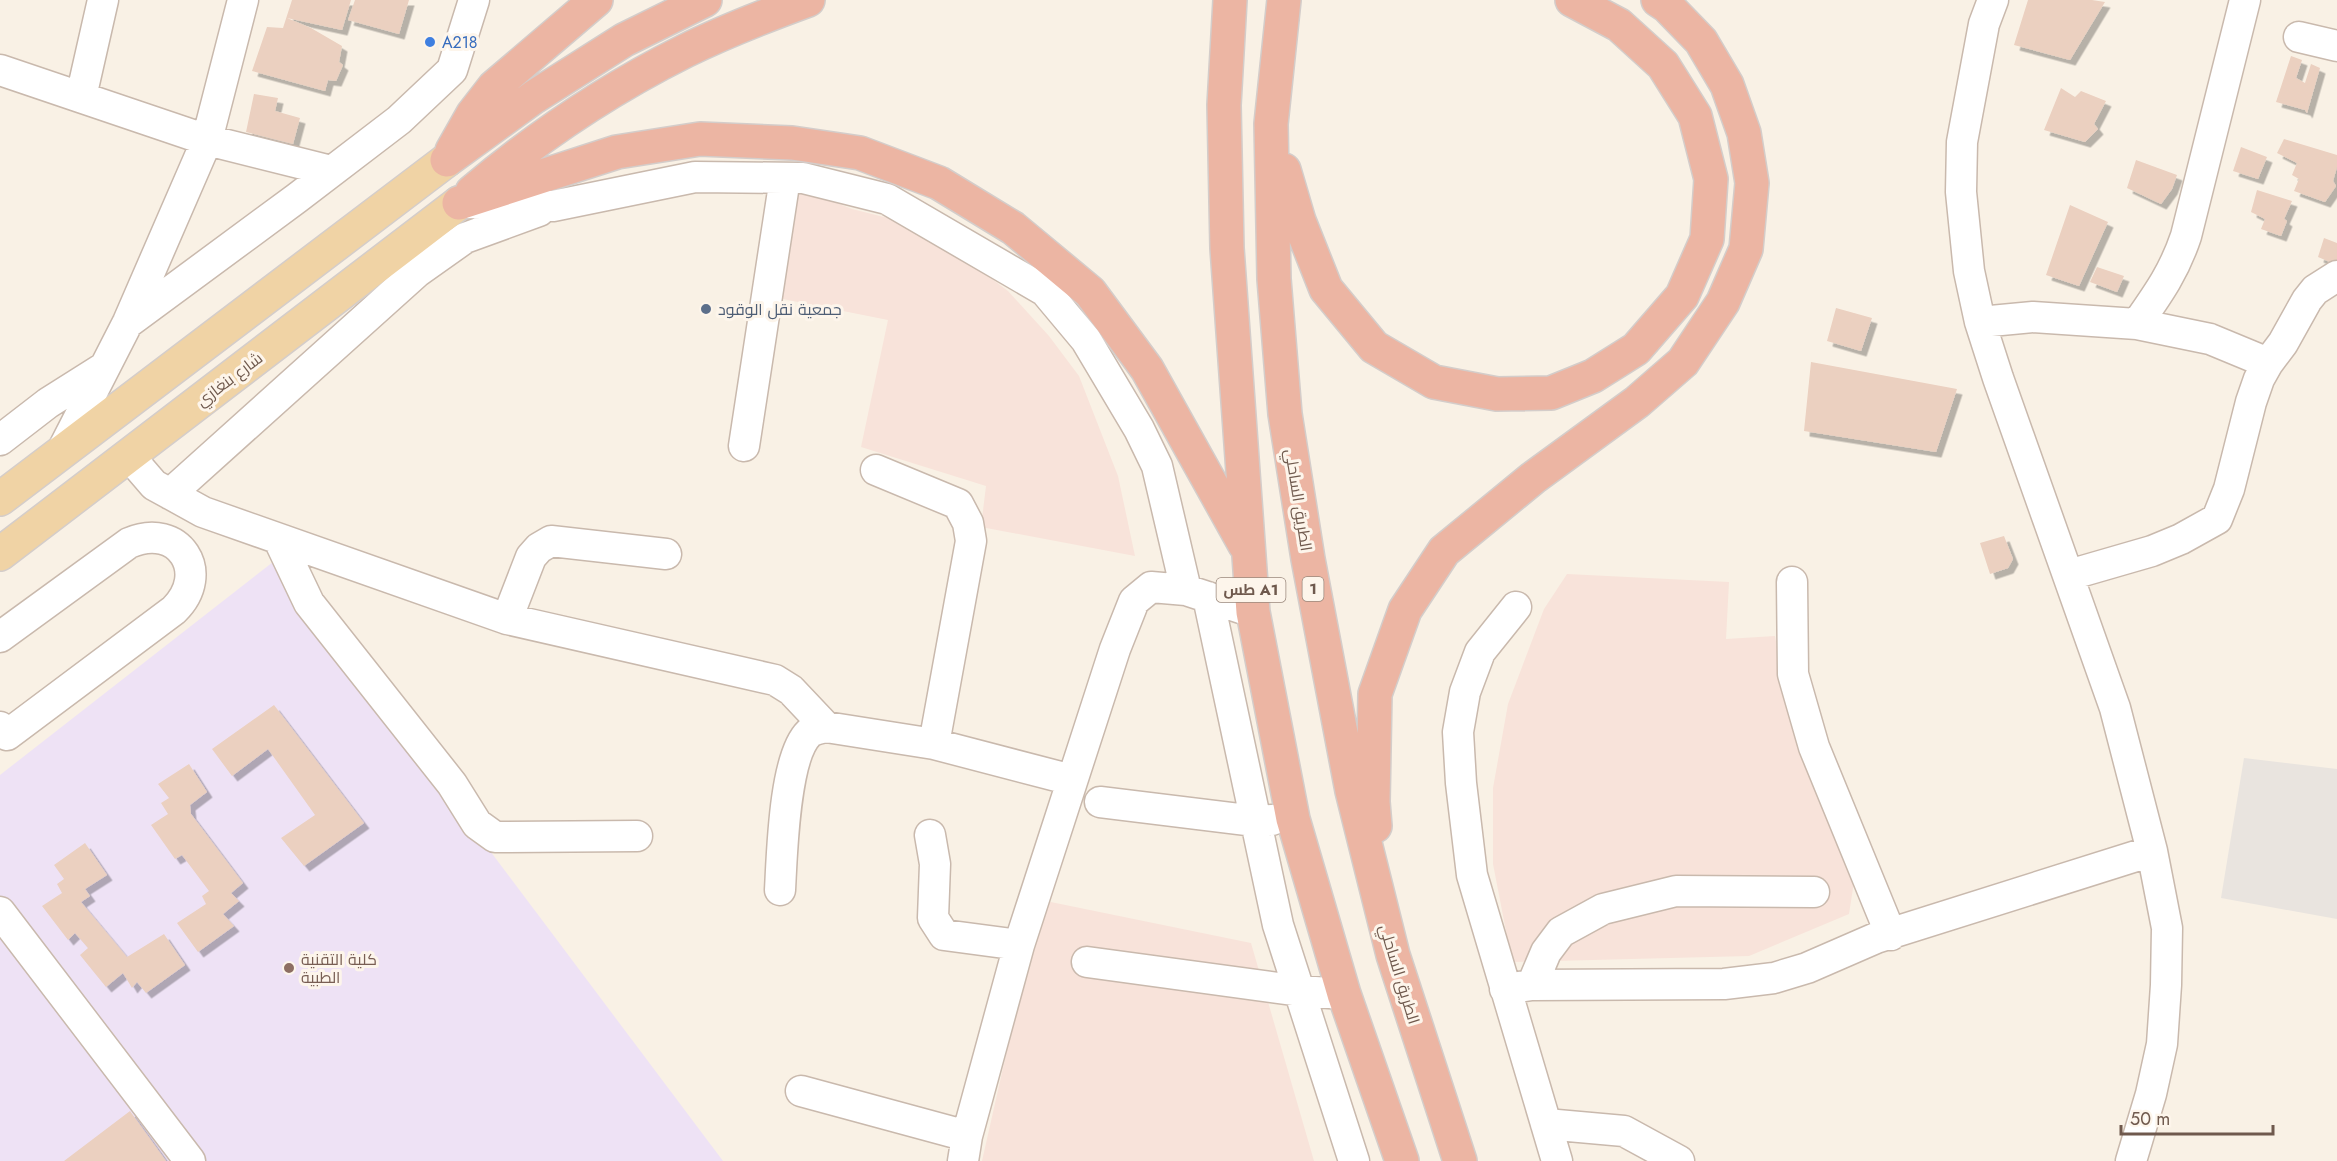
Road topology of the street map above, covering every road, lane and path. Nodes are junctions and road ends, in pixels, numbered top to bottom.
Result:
1 (103, 0) edge
2 (243, 0) edge
3 (474, 0) edge
4 (596, 0) edge
5 (705, 0) edge
6 (808, 0) edge
7 (1230, 0) edge
8 (1284, 0) edge
9 (1572, 0) edge
10 (1658, 0) edge
11 (1993, 0) edge
12 (2245, 0) edge
13 (2300, 37) dead end
14 (2337, 46) edge
15 (0, 70) edge
16 (81, 98) junction
17 (1271, 124) junction
18 (207, 140) junction
19 (447, 160) junction
20 (331, 171) junction
21 (785, 177) junction
22 (459, 203) junction
23 (554, 206) junction
24 (2337, 276) edge
25 (128, 322) junction
26 (1980, 322) junction
27 (2137, 324) junction
28 (2268, 363) junction
29 (105, 367) junction
30 (0, 440) edge
31 (744, 446) dead end
32 (61, 453) junction
33 (129, 456) junction
34 (876, 470) dead end
35 (170, 494) junction
36 (0, 499) edge
37 (279, 540) junction
38 (1248, 551) junction
39 (0, 554) edge
40 (666, 554) dead end
41 (2069, 575) junction
42 (1792, 582) dead end
43 (1197, 593) junction
44 (1516, 607) dead end
45 (1253, 612) junction
46 (507, 619) junction
47 (0, 637) edge
48 (826, 727) junction
49 (2, 734) edge
50 (934, 744) junction
51 (1072, 780) junction
52 (1100, 802) dead end
53 (1293, 819) junction
54 (1255, 821) junction
55 (930, 835) dead end
56 (637, 836) dead end
57 (2152, 851) junction
58 (780, 891) dead end
59 (1814, 892) dead end
60 (0, 912) edge
61 (1891, 935) junction
62 (1019, 945) junction
63 (1393, 955) junction
64 (1087, 962) dead end
65 (1518, 987) junction
66 (1300, 991) junction
67 (1344, 994) junction
68 (801, 1091) dead end
69 (1546, 1124) junction
70 (965, 1148) edge
71 (190, 1161) edge
72 (1354, 1161) edge
73 (1402, 1161) edge
74 (1460, 1161) edge
75 (1557, 1161) edge
76 (1679, 1161) edge
77 (2131, 1161) edge

1 - 16 street
2 - 18 street
3 - 20 street
4 - 19 highway
5 - 19 highway
6 - 22 highway
7 - 38 highway, طس A1
8 - 17 highway, الطريق الساحلي / 1
9 - 17 highway
10 - 63 highway
11 - 26 street
12 - 27 street
13 - 14 street
15 - 16 street
16 - 18 street
17 - 63 highway, الطريق الساحلي / 1
18 - 20 street
18 - 25 street
19 - 32 main road
20 - 25 street
21 - 23 street
21 - 31 street
21 - 43 street
22 - 23 street
22 - 33 main road, شارع بنغازي
22 - 38 highway
23 - 35 street
24 - 28 street
25 - 29 street
26 - 27 street
26 - 41 street
27 - 28 street
28 - 41 street
29 - 30 street
29 - 32 street
32 - 36 main road
33 - 35 street
33 - 39 main road, شارع بنغازي
34 - 50 street
35 - 37 street
37 - 46 street
37 - 56 street
38 - 45 highway, طس A1
40 - 46 street
41 - 57 street
42 - 61 street
43 - 45 street
43 - 51 street
43 - 54 street
44 - 65 street
45 - 53 highway, طس A1
46 - 48 street
47 - 49 street
48 - 50 street
48 - 58 street
50 - 51 street
51 - 62 street
52 - 54 street
53 - 54 street
53 - 67 highway, طس A1
54 - 66 street
55 - 62 street
57 - 61 street
57 - 77 street
59 - 65 street
60 - 71 street
61 - 65 street
62 - 70 street
63 - 74 highway, الطريق الساحلي / 1
64 - 66 street
65 - 69 street
66 - 67 street
66 - 72 street
67 - 73 highway, طس A1
68 - 70 street
69 - 75 street
69 - 76 street

